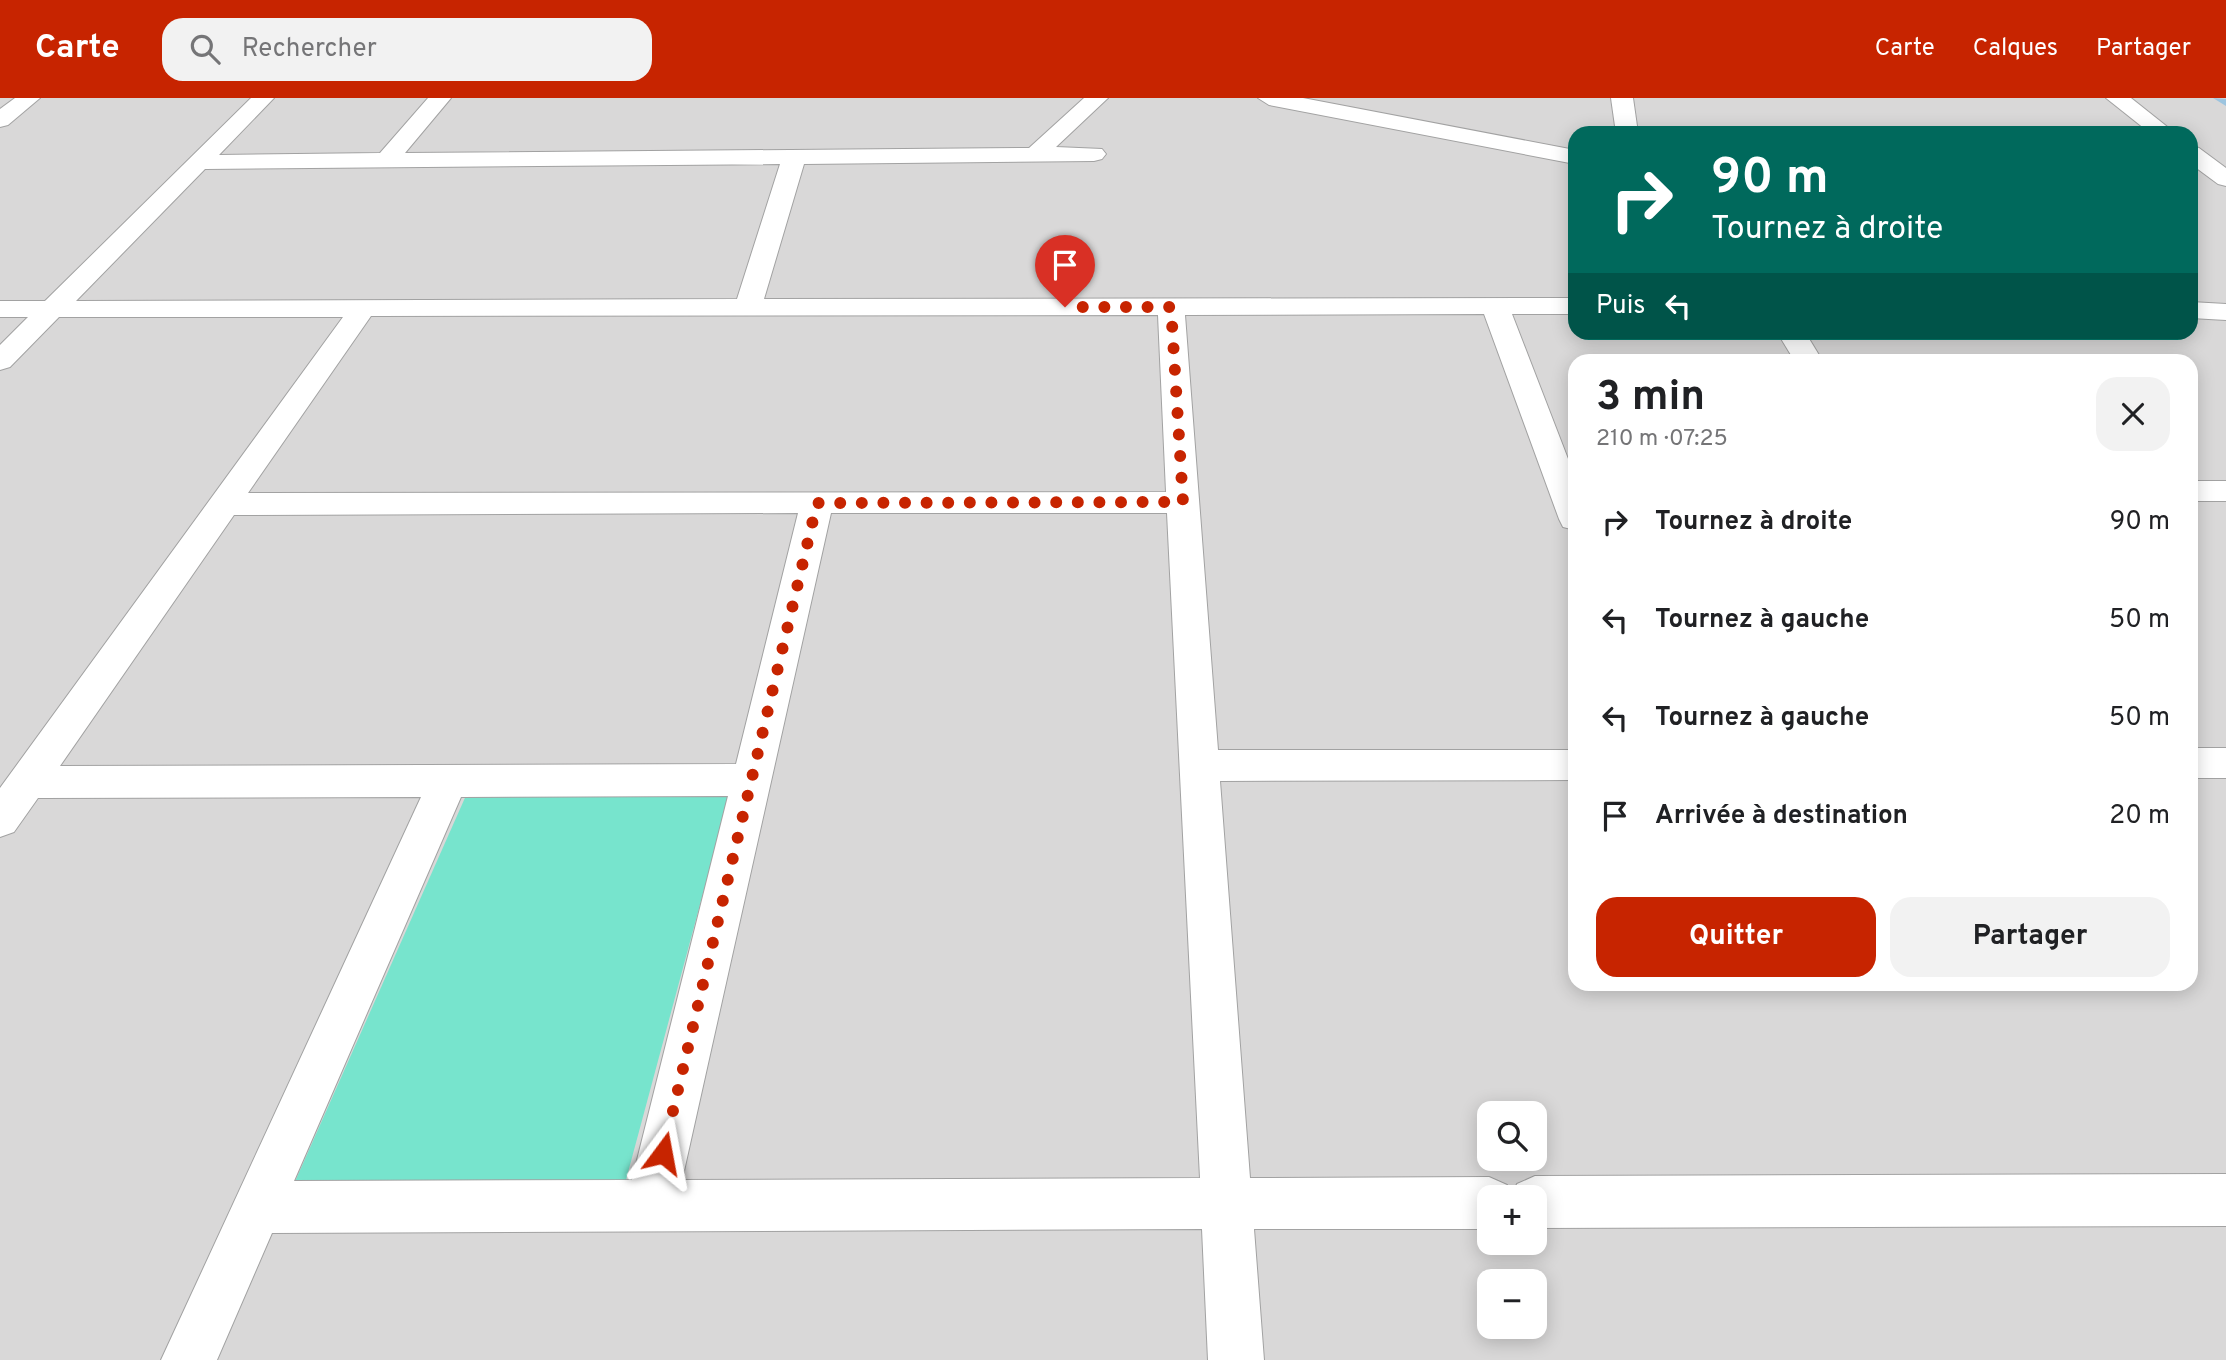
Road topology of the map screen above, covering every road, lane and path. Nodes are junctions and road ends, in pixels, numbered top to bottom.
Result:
1 (29, 98) edge
2 (263, 98) edge
3 (440, 98) edge
4 (1097, 98) edge
5 (1269, 98) edge
6 (1622, 98) edge
7 (2117, 98) edge
8 (0, 120) edge
9 (1626, 126) edge
10 (2155, 126) edge
11 (1094, 154) dead end
12 (1034, 155) junction
13 (1568, 156) edge
14 (794, 157) junction
15 (2198, 158) edge
16 (386, 160) junction
17 (199, 162) junction
18 (2226, 179) edge
19 (1568, 306) edge
20 (1171, 307) junction
21 (1495, 307) junction
22 (748, 308) junction
23 (0, 309) edge
24 (52, 309) junction
25 (362, 309) junction
26 (2198, 310) edge
27 (2226, 312) edge
28 (0, 361) edge
29 (2198, 491) edge
30 (2226, 491) edge
31 (1568, 500) edge
32 (1183, 502) junction
33 (817, 503) junction
34 (224, 504) junction
35 (1568, 765) edge
36 (1200, 766) junction
37 (752, 780) junction
38 (447, 781) junction
39 (27, 782) junction
40 (0, 820) edge
41 (2226, 1200) edge
42 (1547, 1202) edge
43 (1477, 1203) edge
44 (1227, 1204) junction
45 (650, 1206) junction
46 (258, 1207) junction
47 (189, 1360) edge
48 (1236, 1360) edge

1 - 8 street
2 - 17 street
3 - 16 street
4 - 12 street
5 - 13 street
6 - 9 street
7 - 10 street
11 - 12 street
12 - 14 street
14 - 16 street
14 - 22 street
15 - 18 street
16 - 17 street
17 - 24 street
19 - 21 street
20 - 21 street
20 - 22 street
20 - 32 street
21 - 31 street
22 - 25 street
23 - 24 street
24 - 25 street
24 - 28 street
25 - 34 street
26 - 27 street
29 - 30 street
32 - 33 street
32 - 36 street
33 - 34 street
33 - 37 street
34 - 39 street
35 - 36 street
36 - 44 street
37 - 38 street
37 - 45 street
38 - 39 street
38 - 46 street
39 - 40 street
41 - 42 street
43 - 44 street
44 - 45 street
44 - 48 street
45 - 46 street
46 - 47 street

